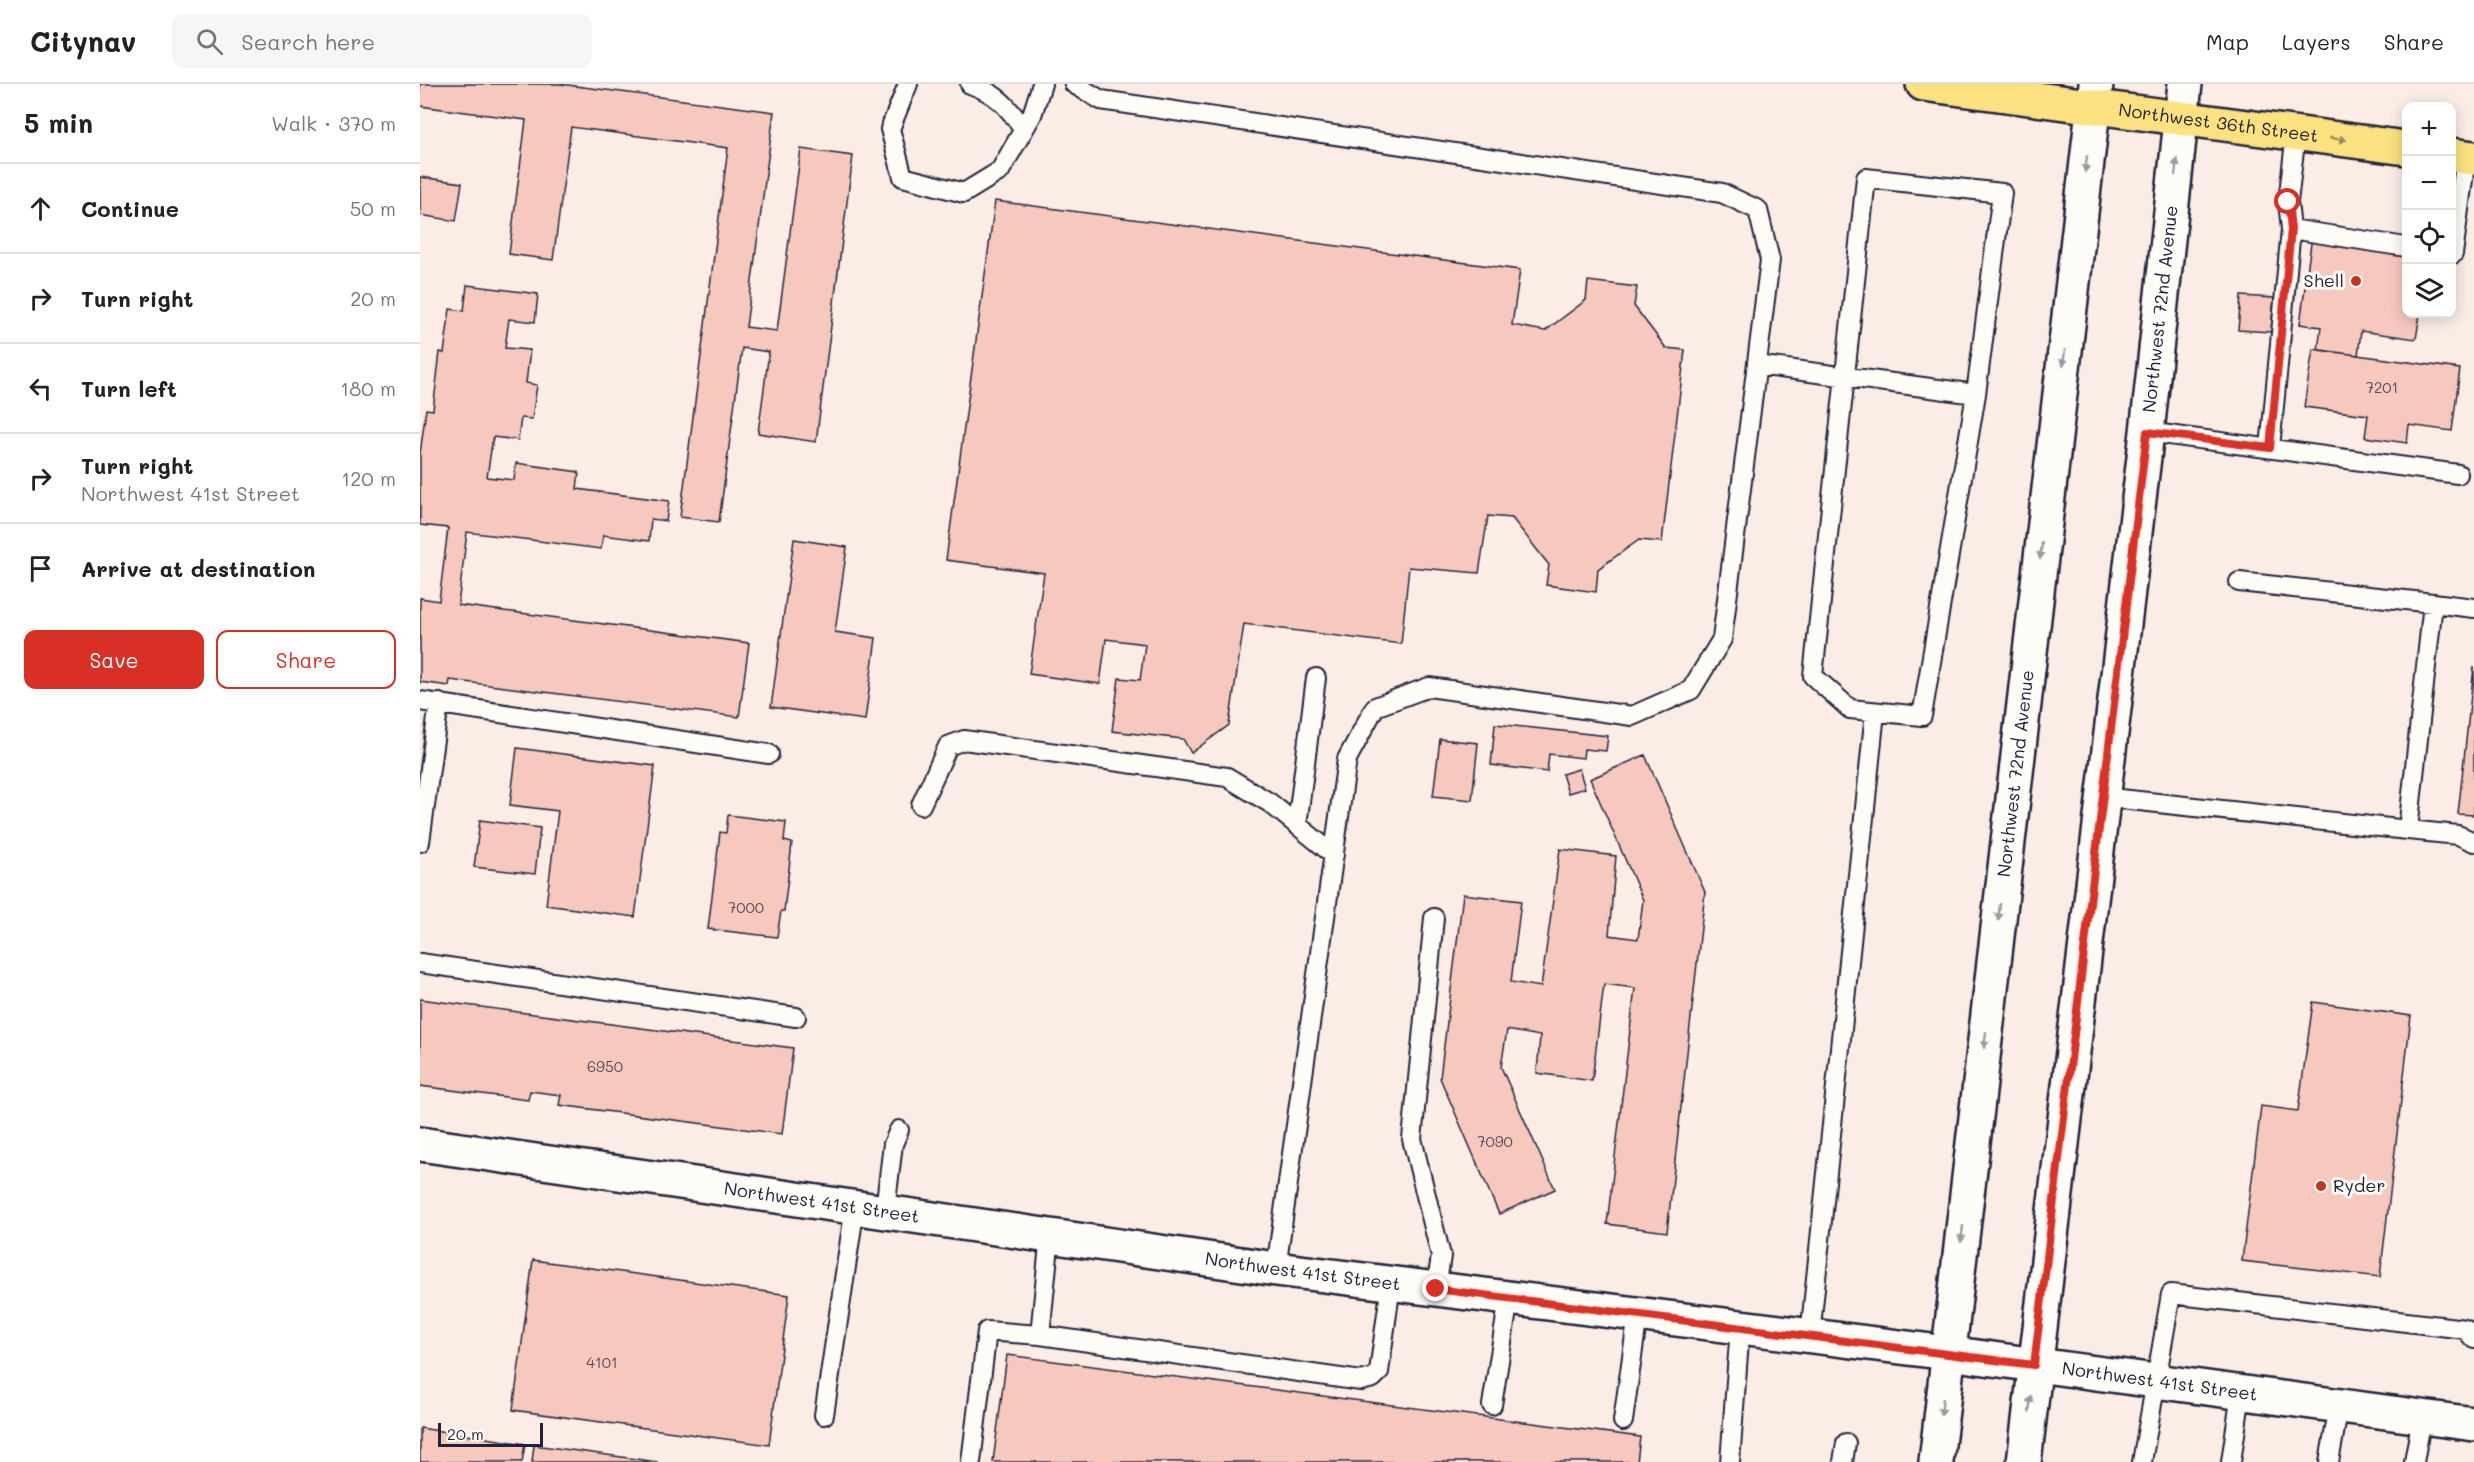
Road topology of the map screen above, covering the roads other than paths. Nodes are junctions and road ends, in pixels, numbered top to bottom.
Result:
1 (908, 84) edge
2 (970, 84) edge
3 (1042, 84) edge
4 (1074, 84) edge
5 (1923, 84) edge
6 (2185, 84) edge
7 (2095, 95) edge
8 (2181, 118) junction
9 (1024, 129) junction
10 (2296, 133) junction
11 (2402, 147) edge
12 (2464, 156) edge
13 (2456, 227) edge
14 (2291, 229) junction
15 (2402, 246) edge
16 (1757, 365) junction
17 (1844, 376) junction
18 (1976, 394) junction
19 (2147, 432) junction
20 (2270, 448) junction
21 (2458, 474) dead end
22 (2239, 582) dead end
23 (2433, 603) junction
24 (2474, 609) edge
25 (1316, 678) dead end
26 (420, 701) edge
27 (439, 703) junction
28 (1875, 712) junction
29 (769, 754) dead end
30 (2102, 797) junction
31 (921, 805) dead end
32 (1297, 825) junction
33 (2408, 830) junction
34 (420, 842) edge
35 (2474, 842) edge
36 (1334, 855) junction
37 (1434, 918) dead end
38 (420, 963) edge
39 (796, 1017) dead end
40 (899, 1130) dead end
41 (420, 1144) edge
42 (870, 1208) junction
43 (1050, 1234) junction
44 (1276, 1269) junction
45 (1391, 1284) junction
46 (1436, 1289) junction
47 (1509, 1298) junction
48 (1638, 1314) junction
49 (1740, 1327) junction
50 (1040, 1335) junction
51 (1810, 1336) junction
52 (2474, 1339) edge
53 (1948, 1353) junction
54 (2034, 1365) junction
55 (2157, 1381) junction
56 (2241, 1393) junction
57 (1492, 1405) dead end
58 (2339, 1406) junction
59 (824, 1415) dead end
60 (2422, 1417) junction
61 (1623, 1421) dead end
62 (2474, 1424) edge
63 (1846, 1443) dead end
64 (971, 1462) edge
65 (1730, 1462) edge
66 (1843, 1462) edge
67 (1936, 1462) edge
68 (2024, 1462) edge
69 (2142, 1462) edge
70 (2232, 1462) edge
71 (2329, 1462) edge
72 (2414, 1462) edge

1 - 9 lane
2 - 9 lane
3 - 9 lane
4 - 16 lane
5 - 7 main road, Northwest 36th Street
6 - 8 main road, Northwest 72nd Avenue
7 - 8 main road, Northwest 36th Street
7 -> 53 main road, Northwest 72nd Avenue
8 - 10 main road, Northwest 36th Street
19 -> 8 main road, Northwest 72nd Avenue
10 -> 11 main road, Northwest 36th Street
10 - 14 lane
12 - 13 lane
14 - 15 lane
14 - 20 lane
16 - 17 lane
16 - 36 lane
17 - 18 lane
17 - 18 lane
17 - 28 lane
18 - 28 lane
19 - 20 lane
19 - 30 main road, Northwest 72nd Avenue
20 - 21 lane
22 - 23 lane
23 - 24 lane
23 - 33 lane
25 - 32 lane
26 - 27 lane
27 - 29 lane
27 - 34 lane
28 - 51 lane
30 - 33 lane
30 - 54 main road, Northwest 72nd Avenue
31 - 32 lane
32 - 36 lane
33 - 35 lane
36 - 44 lane
37 - 46 lane
38 - 39 lane
40 - 42 lane
41 - 42 main road, Northwest 41st Street
42 - 43 main road, Northwest 41st Street
42 - 59 lane
43 - 44 main road, Northwest 41st Street
43 - 50 lane
44 - 45 main road, Northwest 41st Street
45 - 46 main road, Northwest 41st Street
45 - 50 lane
46 - 47 main road, Northwest 41st Street
47 - 48 main road, Northwest 41st Street
47 - 57 lane
48 - 49 main road, Northwest 41st Street
48 - 61 lane
49 - 51 main road, Northwest 41st Street
49 - 65 lane
50 - 64 lane
51 - 53 main road, Northwest 41st Street
52 - 55 lane
53 - 54 main road, Northwest 41st Street
53 -> 67 main road, Northwest 72nd Avenue
54 - 55 main road, Northwest 41st Street
68 -> 54 main road, Northwest 72nd Avenue
55 - 56 main road, Northwest 41st Street
55 - 69 lane
56 - 58 main road, Northwest 41st Street
56 - 70 lane
58 - 60 main road, Northwest 41st Street
58 - 71 lane
60 - 62 main road, Northwest 41st Street
60 - 72 lane
63 - 66 lane

